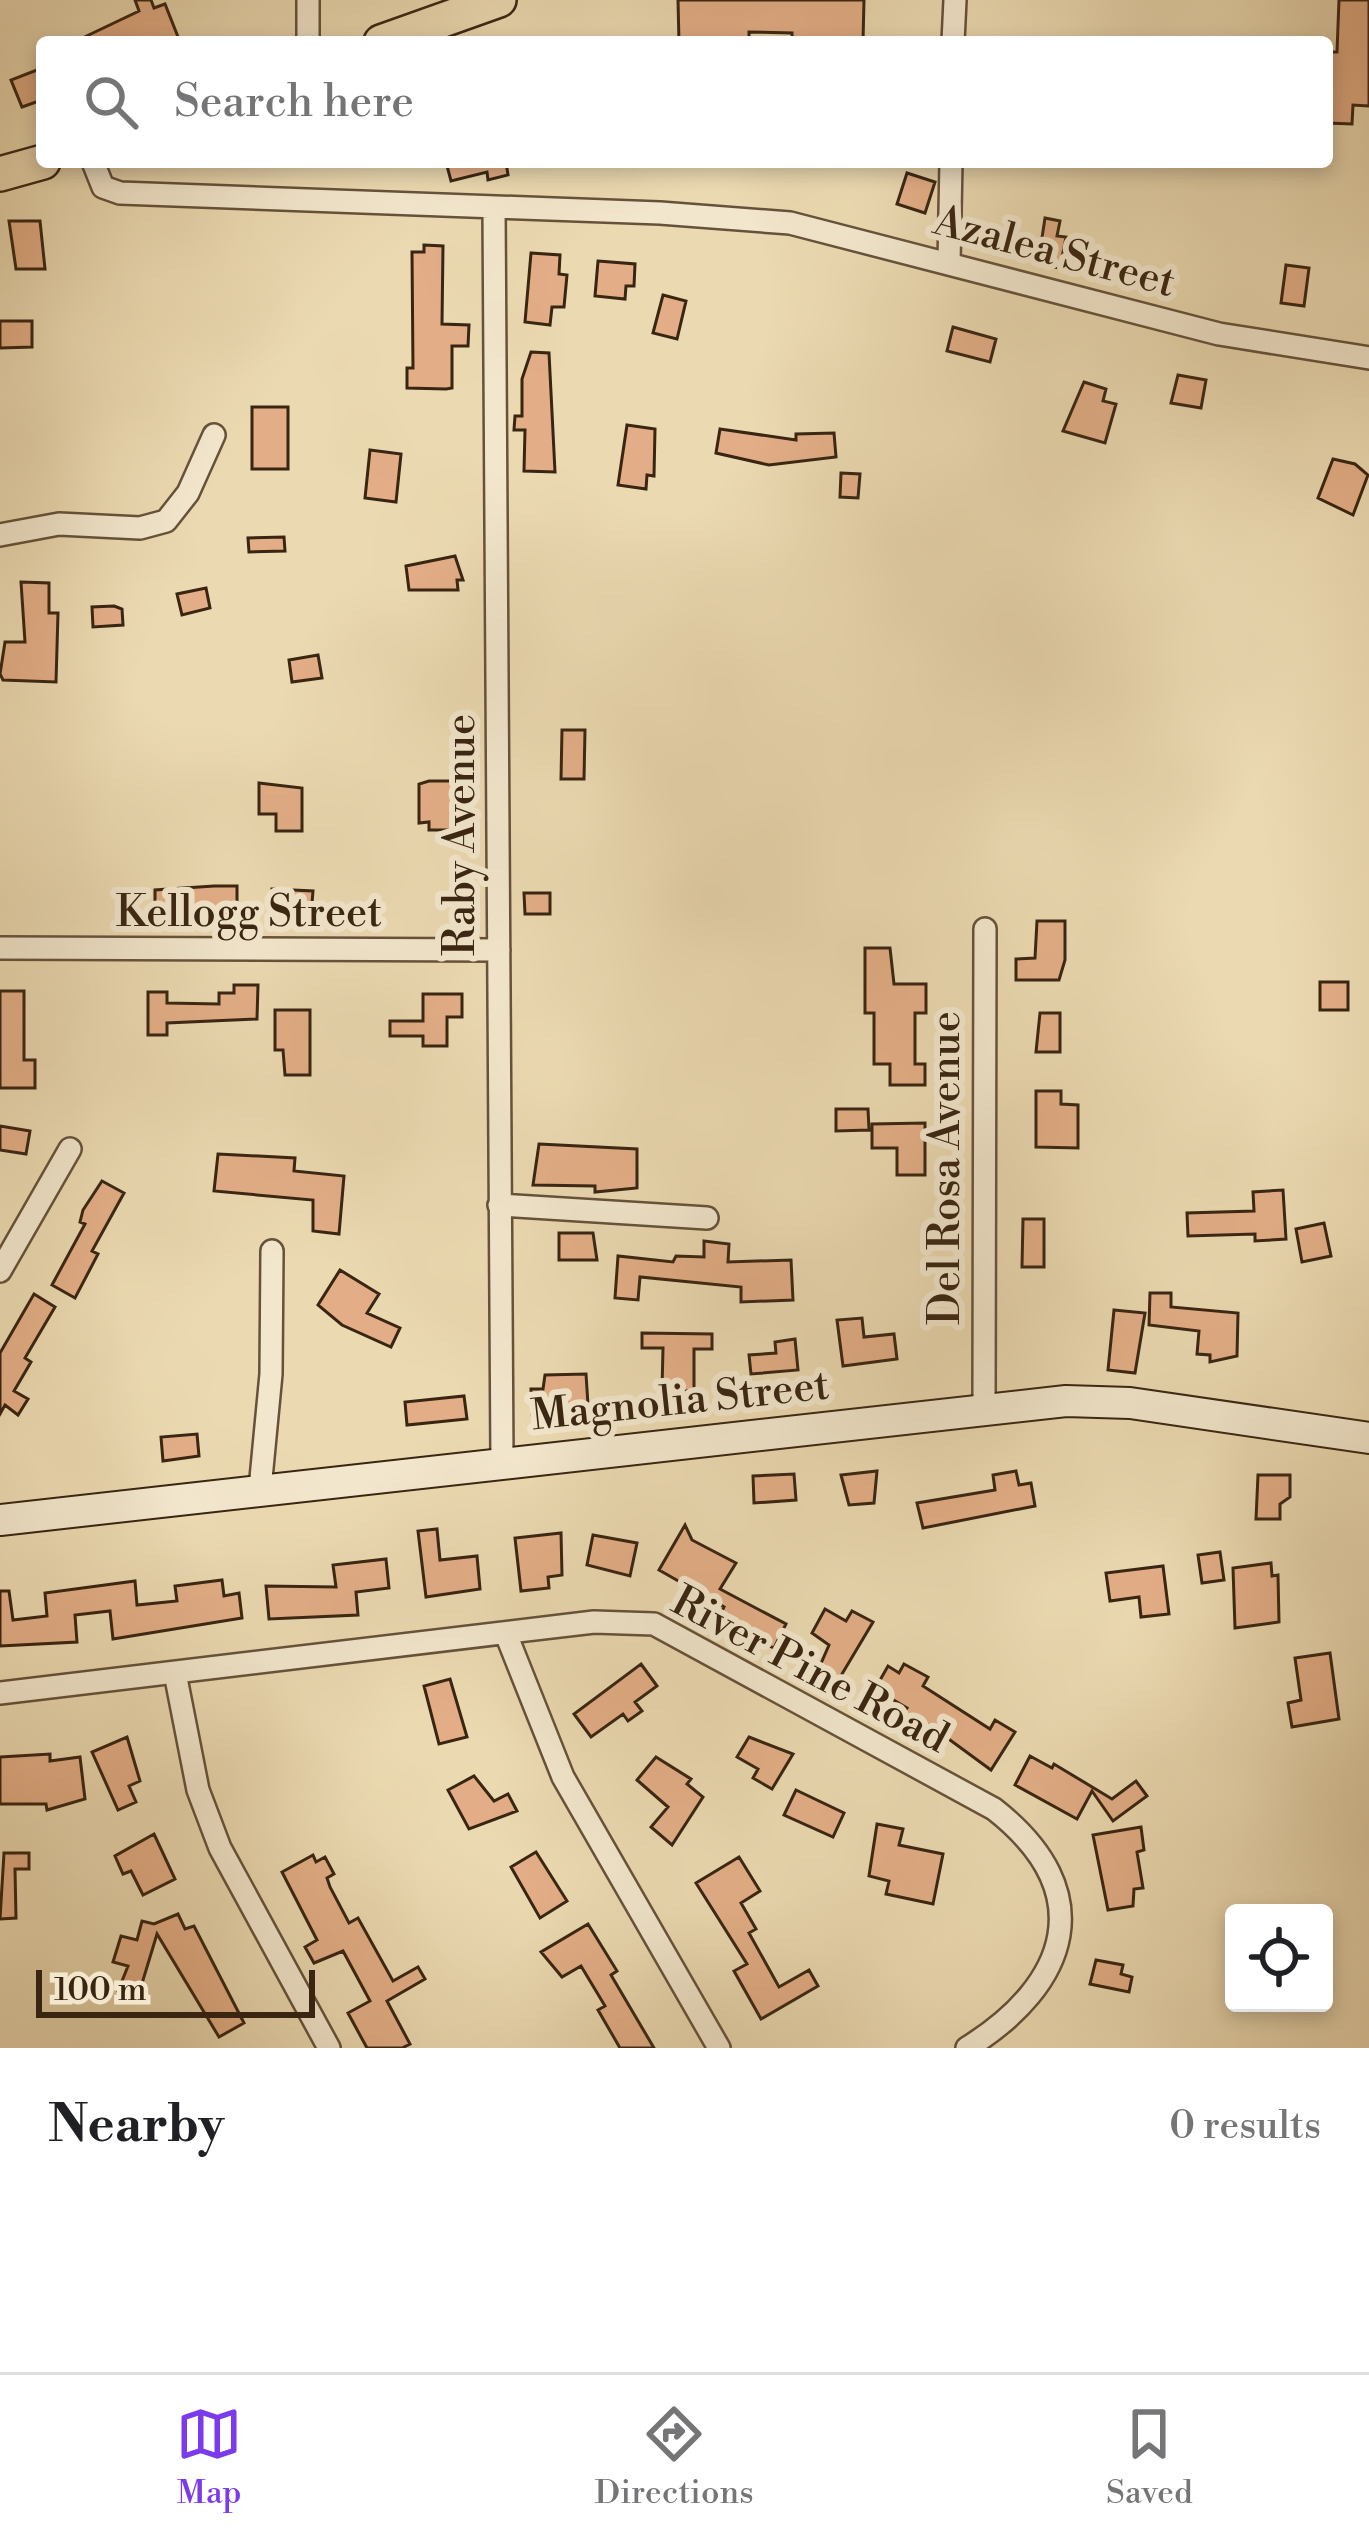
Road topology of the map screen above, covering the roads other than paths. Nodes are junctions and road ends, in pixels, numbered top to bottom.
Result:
1 (308, 0) edge
2 (499, 0) edge
3 (955, 0) edge
4 (308, 36) edge
5 (398, 36) edge
6 (953, 36) edge
7 (36, 164) edge
8 (95, 168) edge
9 (951, 168) edge
10 (0, 174) edge
11 (494, 208) junction
12 (949, 262) junction
13 (1369, 358) edge
14 (214, 435) dead end
15 (0, 535) edge
16 (985, 928) dead end
17 (0, 948) edge
18 (499, 950) junction
19 (70, 1149) dead end
20 (499, 1205) junction
21 (706, 1219) dead end
22 (272, 1251) dead end
23 (0, 1271) edge
24 (984, 1408) junction
25 (1369, 1438) edge
26 (502, 1461) junction
27 (260, 1489) junction
28 (0, 1520) edge
29 (506, 1634) junction
30 (175, 1673) junction
31 (0, 1693) edge
32 (329, 2048) edge
33 (719, 2048) edge
34 (967, 2048) edge

1 - 4 street
2 - 5 main road
3 - 6 street
7 - 10 main road
8 - 11 street, Azalea Street
9 - 12 street
11 - 12 street, Azalea Street
11 - 18 street, Raby Avenue
12 - 13 street, Azalea Street
14 - 15 street
16 - 24 street, Del Rosa Avenue
17 - 18 street, Kellogg Street
18 - 20 street, Raby Avenue
19 - 23 street
20 - 21 street
20 - 26 street, Raby Avenue
22 - 27 street
24 - 25 street, Magnolia Street
24 - 26 street, Magnolia Street
26 - 27 street, Magnolia Street
27 - 28 street, Magnolia Street
29 - 30 street, River Pine Road
29 - 33 street
29 - 34 street, River Pine Road
30 - 31 street, River Pine Road
30 - 32 street

